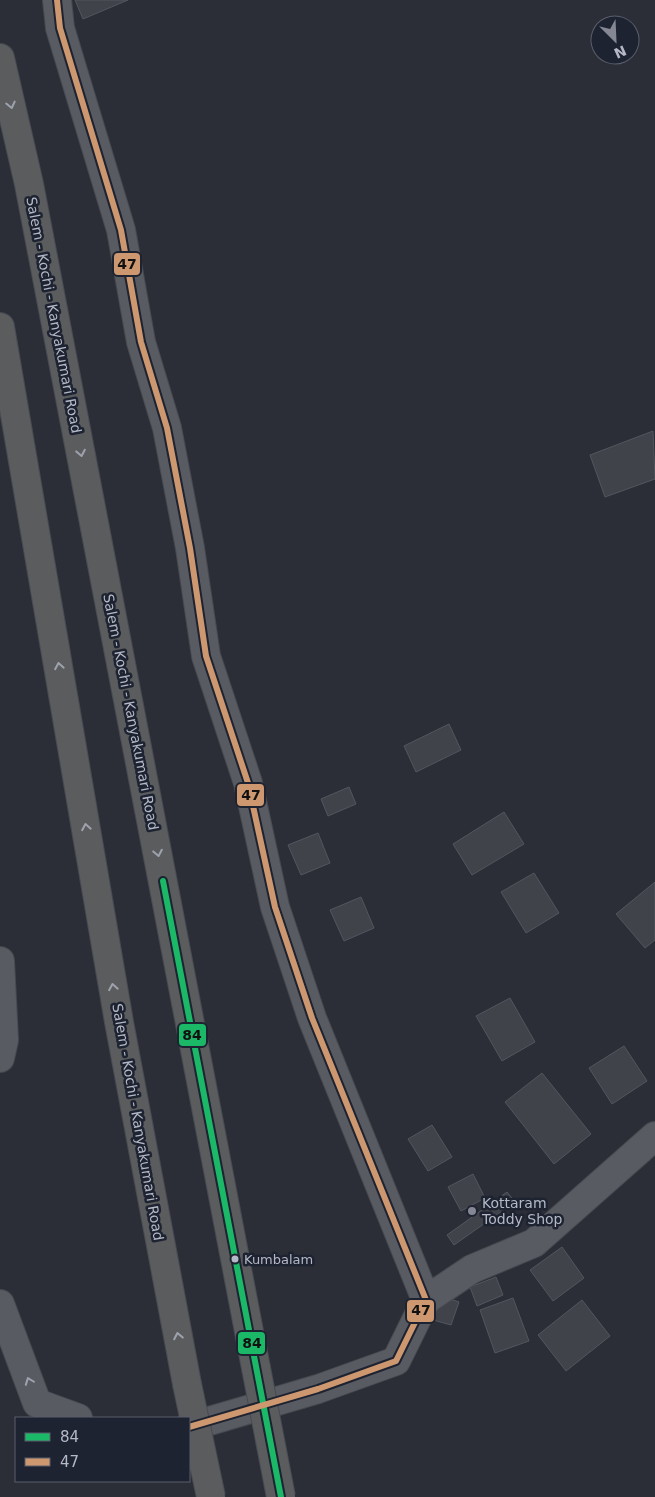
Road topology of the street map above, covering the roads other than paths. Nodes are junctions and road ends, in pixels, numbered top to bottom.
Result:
1 (57, 0) edge
2 (0, 58) edge
3 (0, 327) edge
4 (0, 961) edge
5 (0, 1058) edge
6 (655, 1136) edge
7 (426, 1300) junction
8 (0, 1304) edge
9 (75, 1417) edge
10 (190, 1428) edge
11 (211, 1497) edge
12 (281, 1497) edge

1 - 7 street
2 -> 12 highway, Salem - Kochi - Kanyakumari Road, bridge
11 -> 3 highway, Salem - Kochi - Kanyakumari Road, bridge
4 - 5 street
6 - 7 street
7 - 10 street
9 -> 8 street

